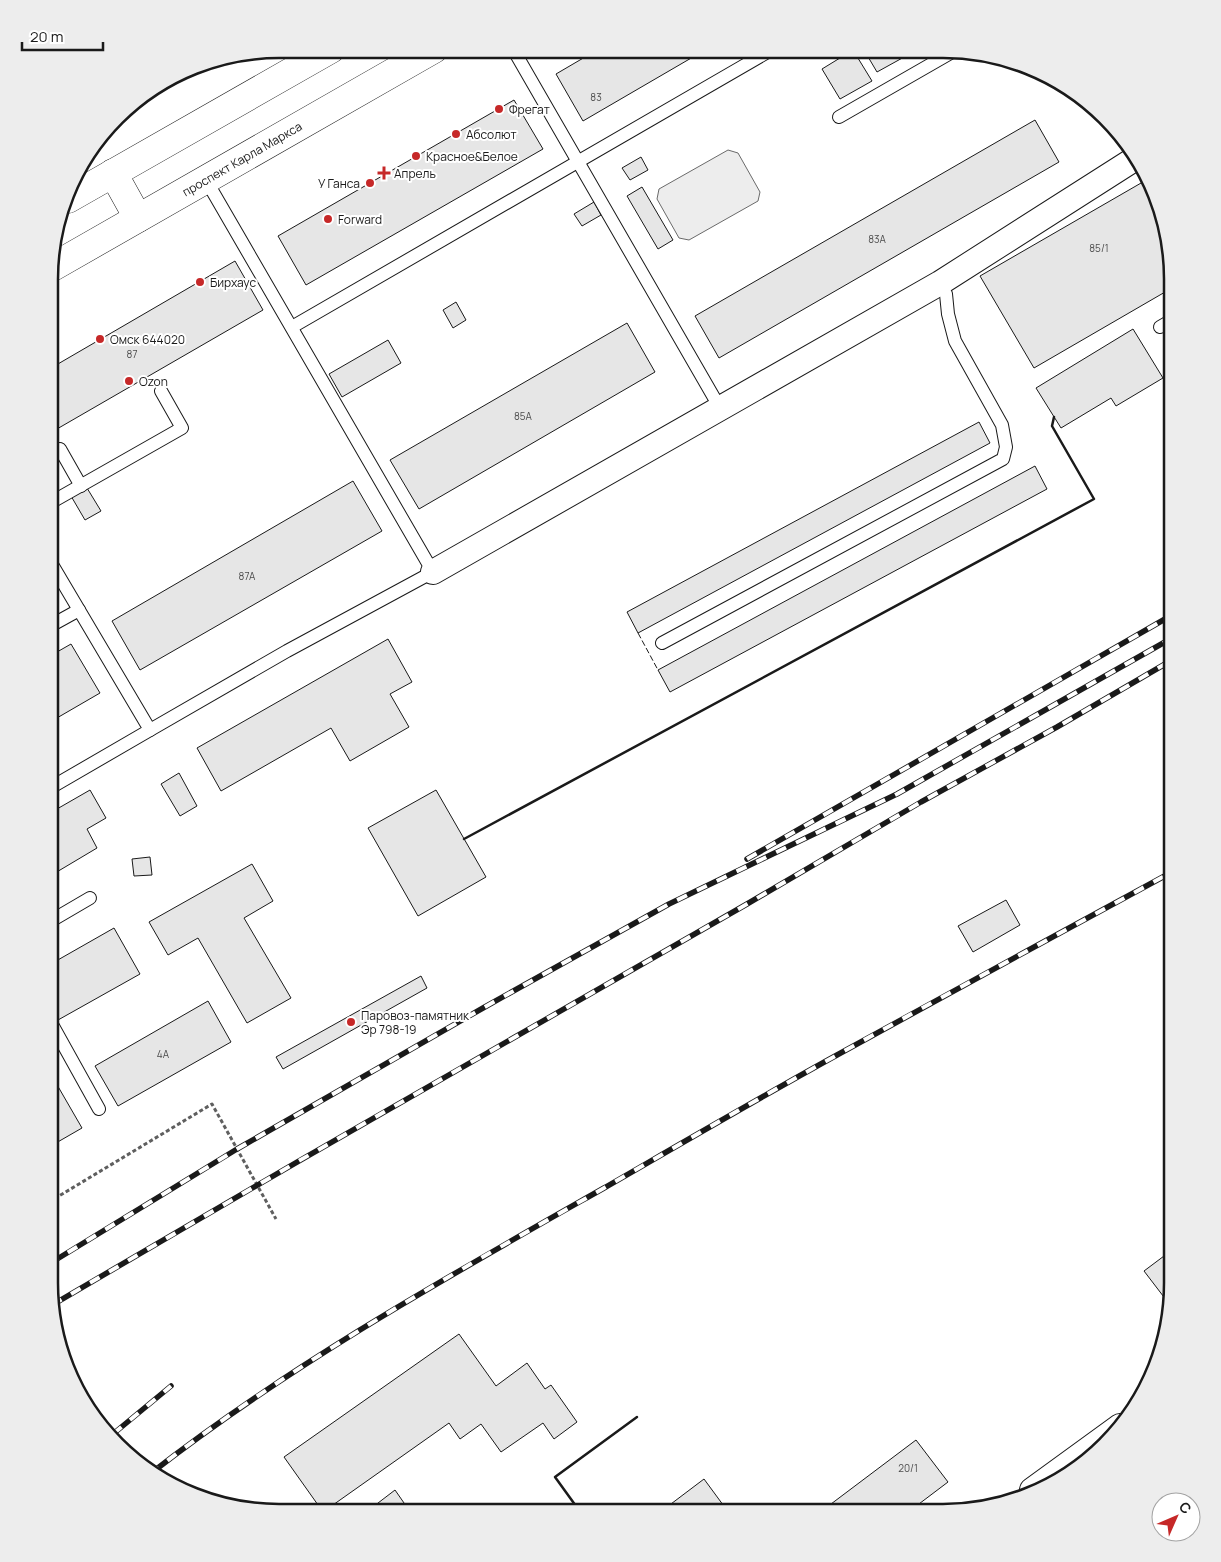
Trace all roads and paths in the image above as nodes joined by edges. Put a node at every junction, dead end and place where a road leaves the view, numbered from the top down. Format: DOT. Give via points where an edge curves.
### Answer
graph roads {
  1 [pos="315,58"];
  2 [pos="418,58"];
  3 [pos="518,58"];
  4 [pos="757,58"];
  5 [pos="942,58"];
  6 [pos="840,117"];
  7 [pos="578,162"];
  8 [pos="1130,162"];
  9 [pos="113,173"];
  10 [pos="206,180"];
  11 [pos="73,196"];
  12 [pos="138,218"];
  13 [pos="58,264"];
  14 [pos="940,283"];
  15 [pos="1164,325"];
  16 [pos="292,327"];
  17 [pos="1160,327"];
  18 [pos="161,391"];
  19 [pos="720,408"];
  20 [pos="60,449"];
  21 [pos="81,486"];
  22 [pos="58,499"];
  23 [pos="433,572"];
  24 [pos="58,576"];
  25 [pos="79,610"];
  26 [pos="58,622"];
  27 [pos="662,643"];
  28 [pos="150,730"];
  29 [pos="58,783"];
  30 [pos="90,898"];
  31 [pos="58,917"];
  32 [pos="58,1035"];
  33 [pos="99,1110"];
  34 [pos="58,1197"];
  35 [pos="276,1219"];
  36 [pos="1092,1446"];
  37 [pos="1052,1476"];
  1 -- 9 [label="main road"];
  2 -- 10 [label="main road, проспект Карла Маркса"];
  3 -- 7 [label="lane"];
  4 -- 7 [label="lane"];
  5 -- 6 [label="lane"];
  7 -- 16 [label="lane"];
  7 -- 19 [label="lane"];
  8 -- 14 [label="street"];
  9 -- 11 [label="main road"];
  9 -- 12 [label="main road"];
  10 -- 12 [label="main road, проспект Карла Маркса"];
  10 -- 16 [label="lane"];
  12 -- 13 [label="main road, проспект Карла Маркса"];
  14 -- 19 [label="street"];
  14 -- 27 [label="lane" via="946,294 955,341 1002,425 1006,447 1003,458"];
  15 -- 17 [label="lane"];
  16 -- 23 [label="lane"];
  18 -- 21 [label="lane" via="182,428"];
  19 -- 23 [label="street"];
  20 -- 21 [label="lane"];
  21 -- 22 [label="lane"];
  23 -- 28 [label="lane"];
  24 -- 25 [label="lane"];
  25 -- 26 [label="lane"];
  25 -- 28 [label="lane"];
  28 -- 29 [label="lane"];
  30 -- 31 [label="lane"];
  32 -- 33 [label="lane"];
  34 -- 35 [label="path" via="212,1104"];
  36 -- 37 [label="street"];
}
